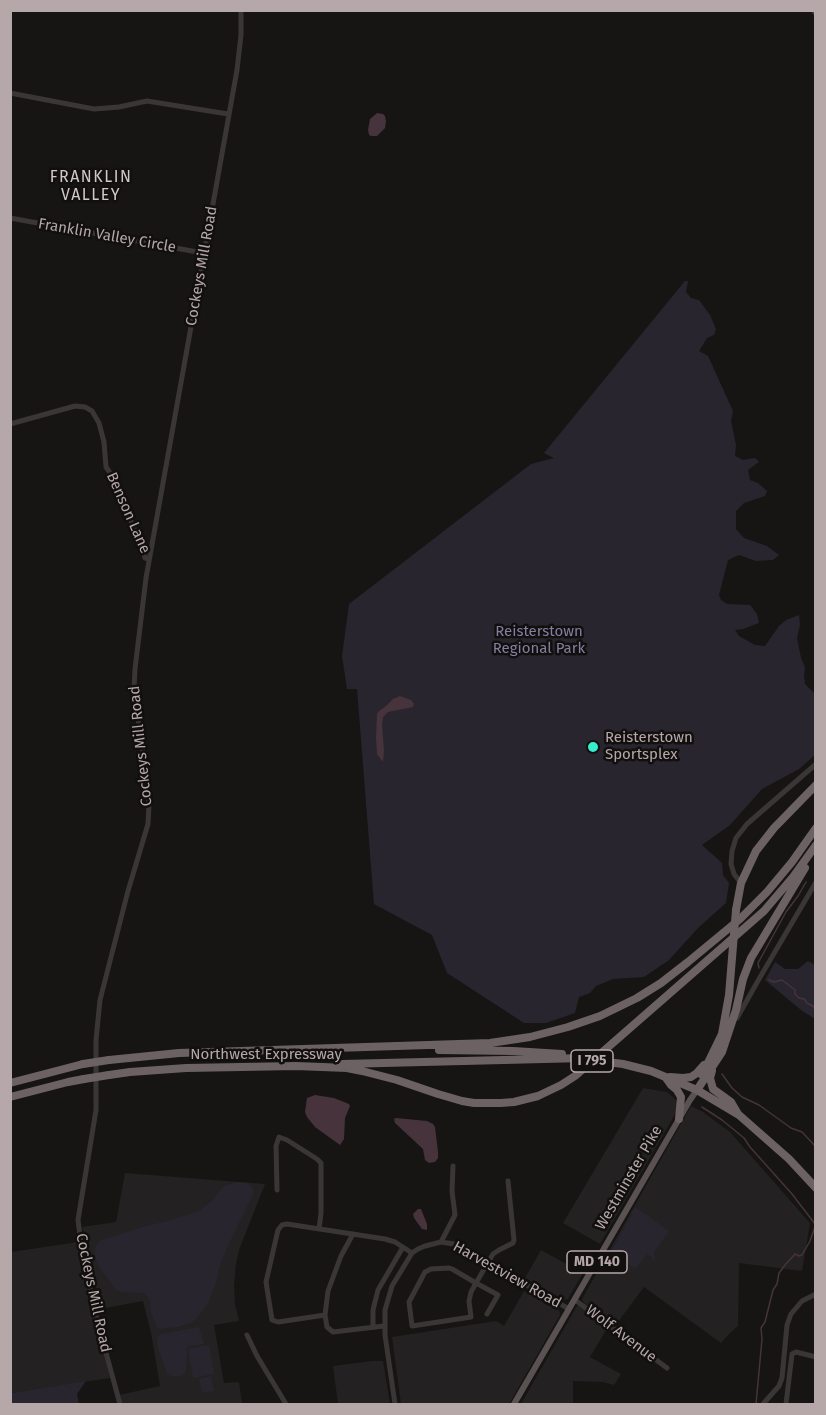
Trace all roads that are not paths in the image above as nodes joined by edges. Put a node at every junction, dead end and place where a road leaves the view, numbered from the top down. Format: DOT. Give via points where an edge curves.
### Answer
graph roads {
  1 [pos="242,10"];
  2 [pos="10,93"];
  3 [pos="228,114"];
  4 [pos="10,218"];
  5 [pos="203,253"];
  6 [pos="10,424"];
  7 [pos="149,559"];
  8 [pos="816,764"];
  9 [pos="816,785"];
  10 [pos="816,828"];
  11 [pos="816,844"];
  12 [pos="816,852"];
  13 [pos="816,882"];
  14 [pos="741,884"];
  15 [pos="734,956"];
  16 [pos="743,978"];
  17 [pos="756,984"];
  18 [pos="730,986"];
  19 [pos="729,995"];
  20 [pos="735,1018"];
  21 [pos="335,1048"];
  22 [pos="718,1051"];
  23 [pos="584,1058"];
  24 [pos="296,1066"];
  25 [pos="665,1077"];
  26 [pos="10,1083"];
  27 [pos="697,1090"];
  28 [pos="10,1097"];
  29 [pos="738,1115"];
  30 [pos="679,1119"];
  31 [pos="453,1166"];
  32 [pos="508,1181"];
  33 [pos="816,1188"];
  34 [pos="277,1190"];
  35 [pos="319,1229"];
  36 [pos="353,1234"];
  37 [pos="441,1242"];
  38 [pos="403,1246"];
  39 [pos="412,1253"];
  40 [pos="488,1263"];
  41 [pos="476,1282"];
  42 [pos="815,1296"];
  43 [pos="575,1300"];
  44 [pos="569,1309"];
  45 [pos="487,1314"];
  46 [pos="325,1315"];
  47 [pos="374,1326"];
  48 [pos="384,1326"];
  49 [pos="247,1335"];
  50 [pos="816,1357"];
  51 [pos="667,1368"];
  52 [pos="120,1404"];
  53 [pos="286,1404"];
  54 [pos="395,1404"];
  55 [pos="514,1404"];
  56 [pos="763,1404"];
  57 [pos="786,1404"];
  1 -- 3 [label="street, Cockeys Mill Road" via="239,56"];
  2 -- 3 [label="street" via="94,109 147,101"];
  3 -- 5 [label="street, Cockeys Mill Road"];
  4 -- 5 [label="street, Franklin Valley Circle"];
  5 -- 7 [label="street, Cockeys Mill Road"];
  6 -- 7 [label="street, Benson Lane" via="75,406 92,411 104,442 106,467 115,480 145,558"];
  7 -- 52 [label="street, Cockeys Mill Road" via="134,688 146,772 148,824 100,1000 96,1111 78,1220 98,1324"];
  8 -- 14 [label="street" via="736,838 731,864"];
  9 -- 14 [label="highway, Westminster Pike / MD 140" via="763,841"];
  10 -- 21 [label="highway, Northwest Expressway / I 795" via="772,886 740,919 661,983 618,1008 568,1028 510,1041"];
  11 -- 24 [label="highway, Northwest Expressway / I 795" via="764,911 580,1071 549,1091 514,1102 474,1103 362,1071"];
  12 -- 16 [label="highway, Westminster Pike / MD 140" via="757,946"];
  13 -- 17 [label="street"];
  14 -- 15 [label="highway, Westminster Pike / MD 140, bridge"];
  15 -- 16 [label="highway" via="736,972"];
  15 -- 18 [label="highway, Westminster Pike / MD 140"];
  16 -- 17 [label="street"];
  16 -- 18 [label="highway"];
  16 -- 20 [label="highway, Westminster Pike / MD 140"];
  17 -- 20 [label="street"];
  18 -- 19 [label="highway, Westminster Pike / MD 140"];
  19 -- 20 [label="highway" via="730,1013"];
  19 -- 22 [label="highway, Westminster Pike / MD 140"];
  20 -- 22 [label="highway, Westminster Pike / MD 140"];
  21 -- 23 [label="highway" via="491,1050"];
  21 -- 26 [label="highway, Northwest Expressway / I 795, bridge" via="179,1053 109,1060"];
  22 -- 25 [label="highway" via="694,1075"];
  22 -- 27 [label="highway, Westminster Pike / MD 140"];
  22 -- 29 [label="highway" via="711,1083 731,1102"];
  23 -- 24 [label="highway"];
  23 -- 25 [label="highway, bridge" via="637,1067"];
  24 -- 28 [label="highway, Northwest Expressway / I 795, bridge" via="130,1072"];
  25 -- 27 [label="highway"];
  25 -- 30 [label="highway" via="681,1097"];
  27 -- 29 [label="highway"];
  27 -- 30 [label="main road, Westminster Pike / MD 140"];
  29 -- 33 [label="highway"];
  30 -- 43 [label="main road, Westminster Pike / MD 140"];
  31 -- 37 [label="street" via="455,1215"];
  32 -- 40 [label="street" via="514,1240 496,1251"];
  34 -- 35 [label="street" via="279,1137 321,1163"];
  35 -- 36 [label="street"];
  35 -- 46 [label="street" via="287,1224 280,1227 266,1285 274,1322"];
  36 -- 38 [label="street"];
  36 -- 46 [label="street" via="328,1291"];
  37 -- 39 [label="street, Harvestview Road"];
  37 -- 40 [label="street, Harvestview Road" via="454,1244"];
  38 -- 39 [label="street"];
  38 -- 47 [label="street" via="378,1290"];
  39 -- 48 [label="street" via="389,1294"];
  40 -- 41 [label="street"];
  40 -- 44 [label="street, Harvestview Road"];
  41 -- 41 [label="street" via="469,1301 471,1317 412,1326 409,1302 425,1272 449,1268"];
  41 -- 45 [label="street" via="498,1295"];
  42 -- 56 [label="street" via="802,1301 791,1314 782,1378"];
  43 -- 44 [label="main road, Westminster Pike / MD 140"];
  43 -- 51 [label="street, Wolf Avenue"];
  44 -- 55 [label="main road, Westminster Pike / MD 140"];
  46 -- 47 [label="street" via="327,1327 333,1332"];
  47 -- 48 [label="street"];
  48 -- 54 [label="street"];
  49 -- 53 [label="street"];
  50 -- 57 [label="street" via="792,1354"];
}
